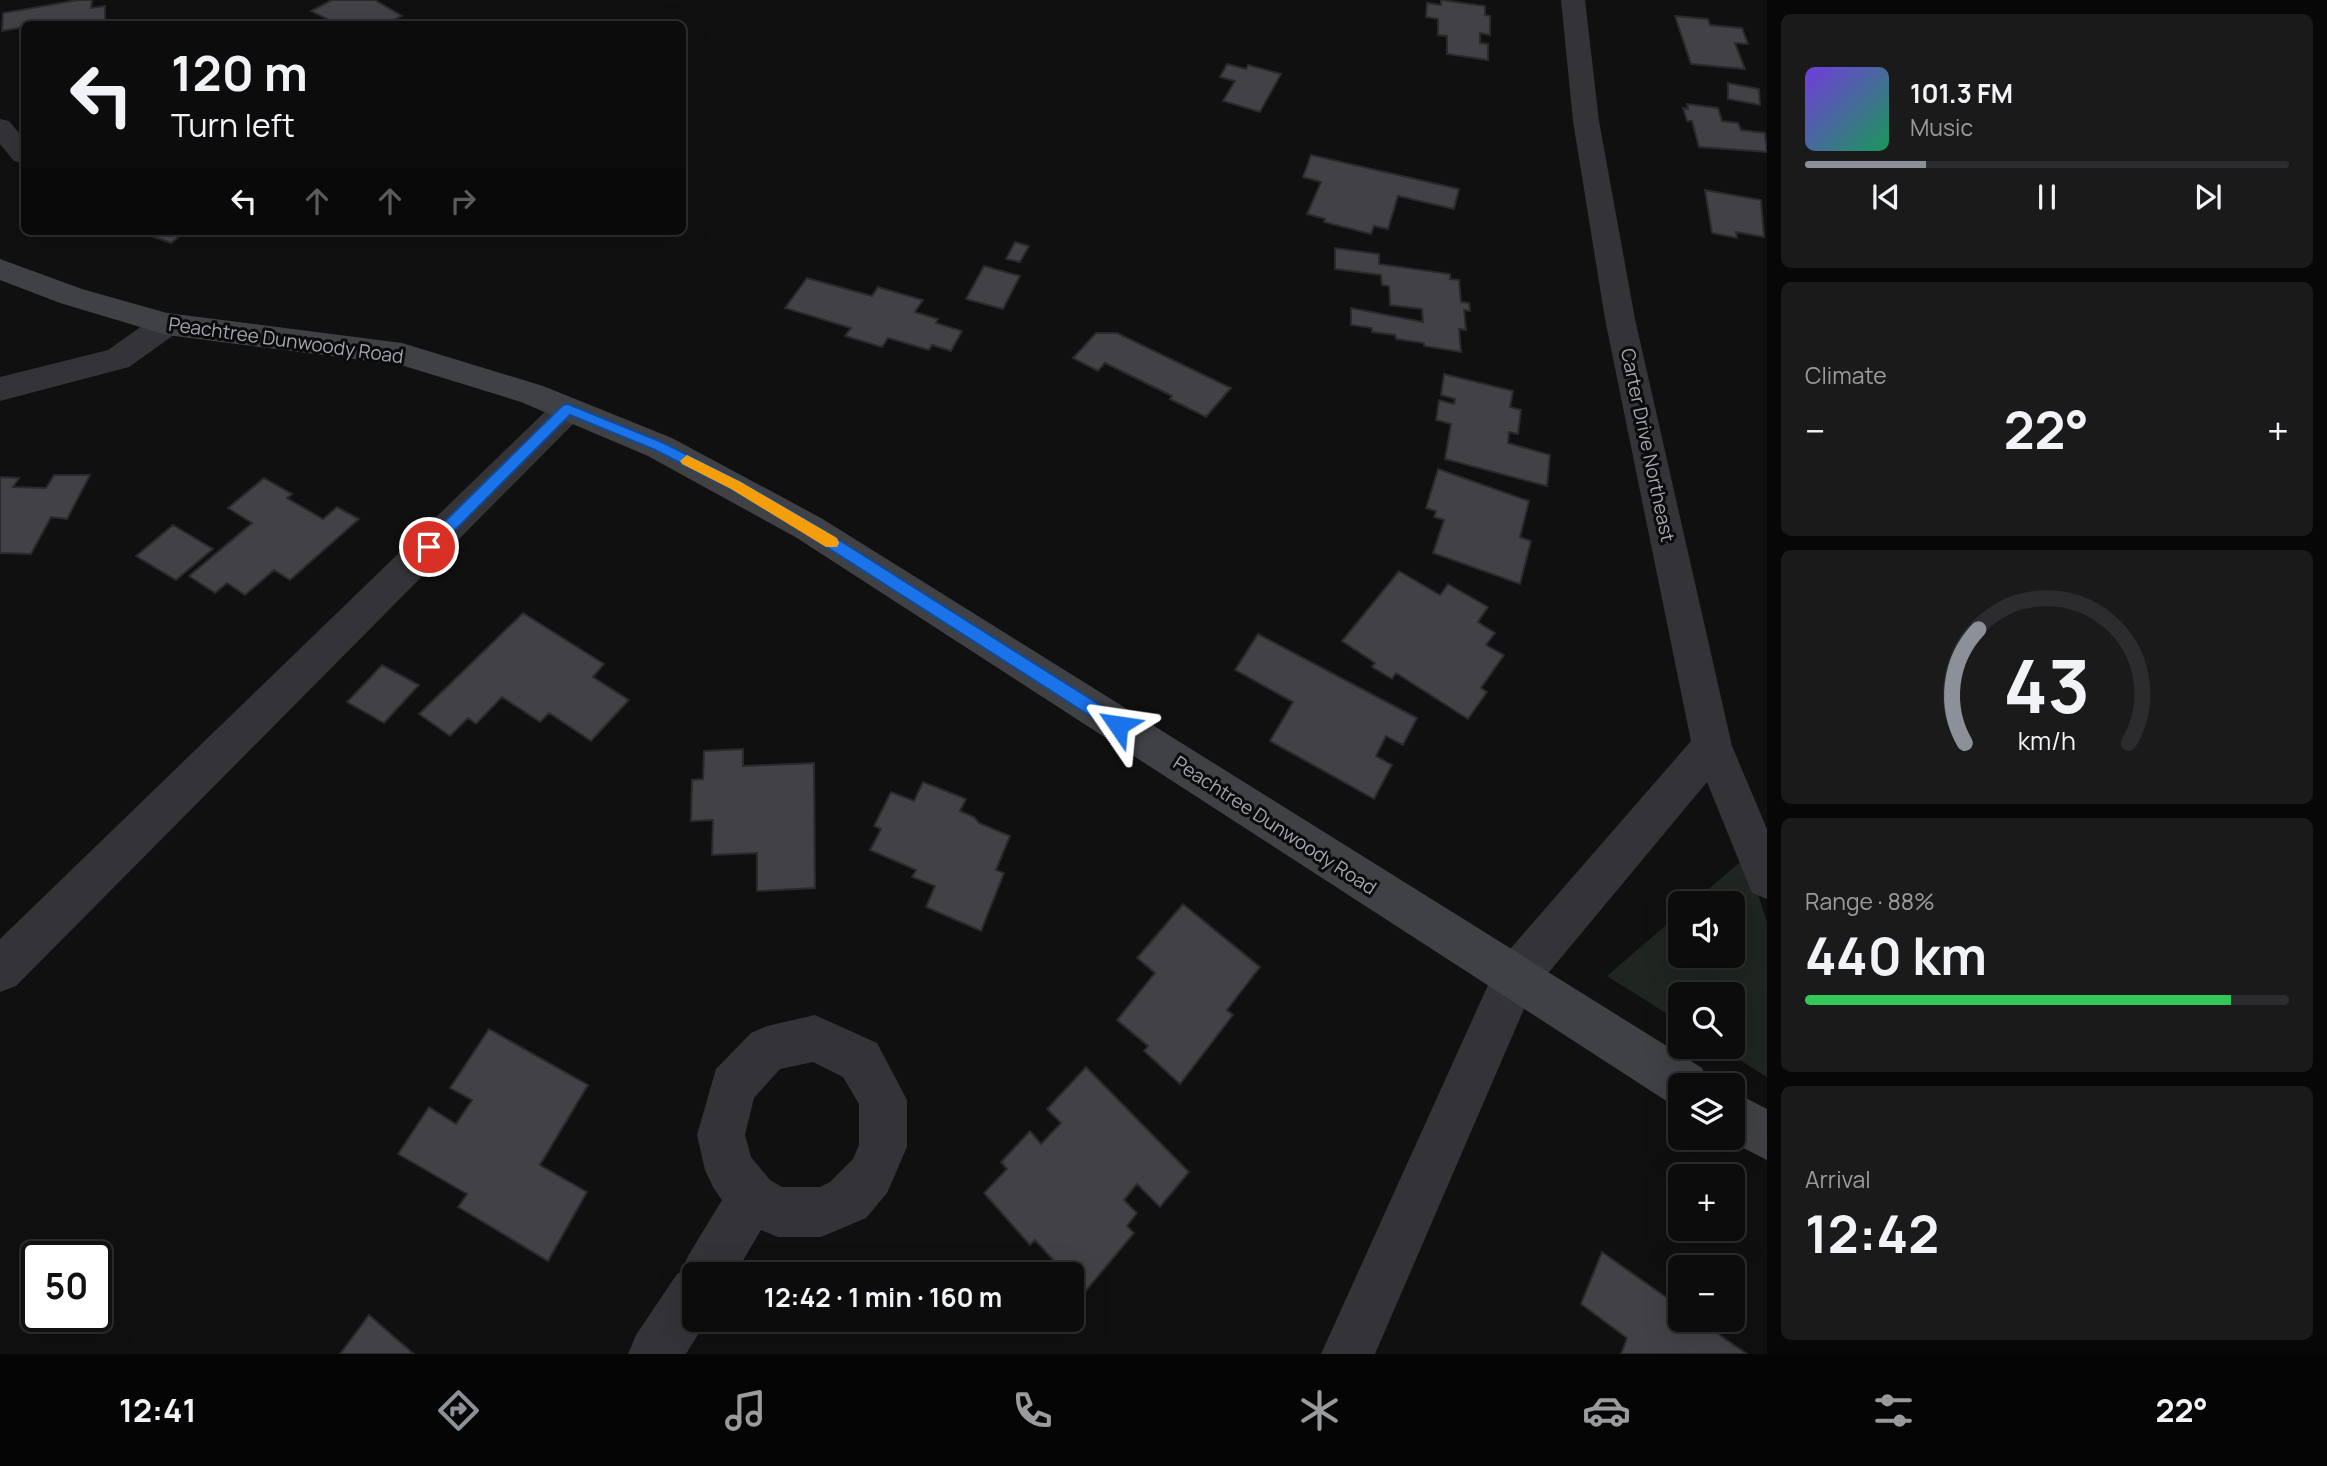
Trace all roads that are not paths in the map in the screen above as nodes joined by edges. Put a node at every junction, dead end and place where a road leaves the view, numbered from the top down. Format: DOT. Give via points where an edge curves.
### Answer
graph roads {
  1 [pos="1573,0"];
  2 [pos="0,127"];
  3 [pos="21,152"];
  4 [pos="0,269"];
  5 [pos="167,324"];
  6 [pos="0,389"];
  7 [pos="568,409"];
  8 [pos="1712,746"];
  9 [pos="1767,879"];
  10 [pos="0,970"];
  11 [pos="1514,979"];
  12 [pos="1668,1074"];
  13 [pos="1745,1123"];
  14 [pos="1767,1136"];
  15 [pos="752,1198"];
  16 [pos="713,1262"];
  17 [pos="682,1312"];
  18 [pos="655,1354"];
  19 [pos="1348,1354"];
  1 -- 8 [label="street, Carter Drive Northeast" via="1586,121 1620,319"];
  2 -- 3 [label="street"];
  4 -- 5 [label="main road, Peachtree Dunwoody Road"];
  5 -- 6 [label="street" via="118,359"];
  5 -- 7 [label="main road, Peachtree Dunwoody Road" via="402,354"];
  7 -- 10 [label="street"];
  7 -- 11 [label="main road, Peachtree Dunwoody Road" via="660,447 808,528"];
  8 -- 9 [label="street, Carter Drive Northeast"];
  8 -- 11 [label="street"];
  11 -- 12 [label="main road, Peachtree Dunwoody Road"];
  11 -- 19 [label="street"];
  13 -- 14 [label="main road"];
  15 -- 16 [label="street"];
  17 -- 18 [label="street"];
}
